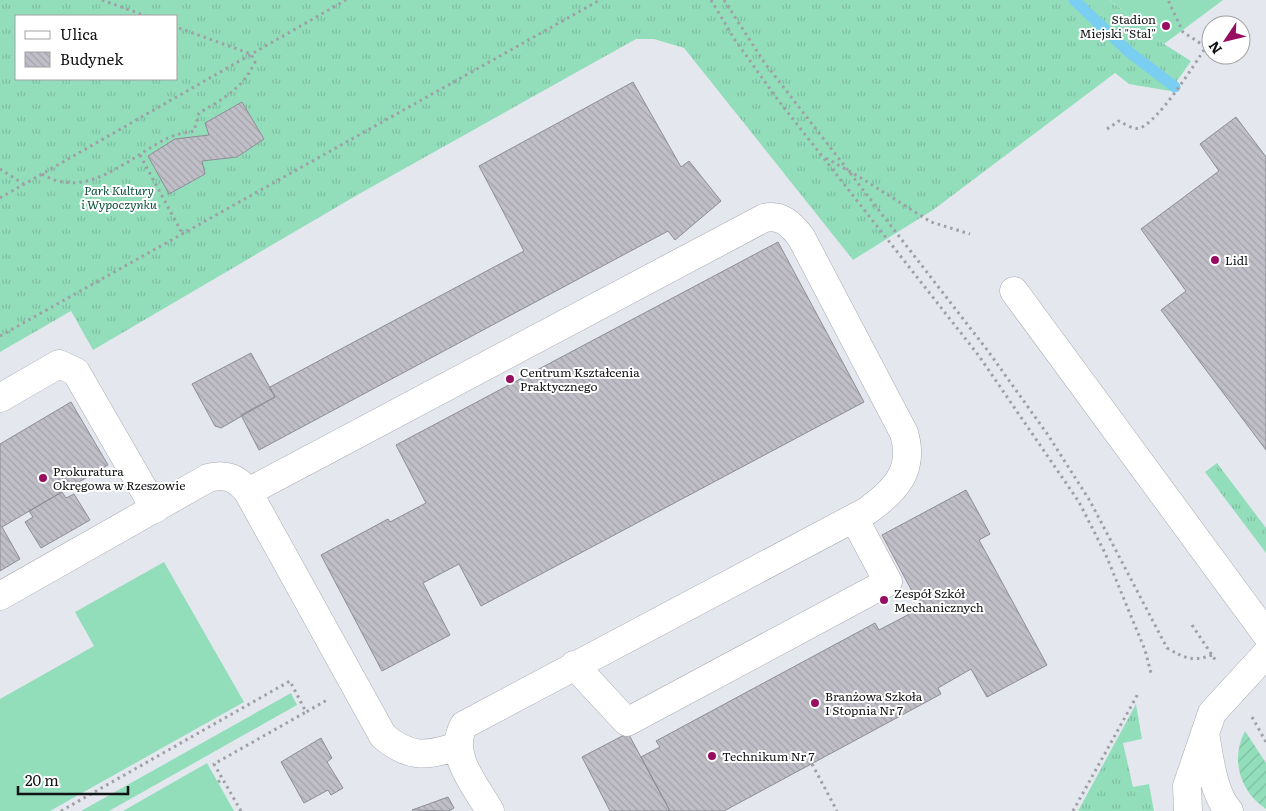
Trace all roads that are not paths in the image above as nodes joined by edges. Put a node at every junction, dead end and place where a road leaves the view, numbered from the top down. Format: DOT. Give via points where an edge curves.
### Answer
graph roads {
  1 [pos="1014,291"];
  2 [pos="0,398"];
  3 [pos="248,492"];
  4 [pos="155,508"];
  5 [pos="854,518"];
  6 [pos="0,596"];
  7 [pos="1266,634"];
  8 [pos="1266,654"];
  9 [pos="574,665"];
  10 [pos="1204,731"];
  11 [pos="458,746"];
  12 [pos="490,811"];
  13 [pos="1188,811"];
  14 [pos="1228,811"];
  1 -- 7 [label="lane"];
  2 -- 4 [label="lane" via="59,364 76,372"];
  3 -- 4 [label="lane" via="232,478 219,475"];
  3 -- 5 [label="lane" via="770,216 787,222 801,237 886,394 908,447 906,463 896,486 881,501"];
  3 -- 11 [label="lane" via="383,736 400,749 421,755"];
  4 -- 6 [label="lane"];
  5 -- 9 [label="lane"];
  5 -- 9 [label="lane" via="888,582 627,722"];
  8 -- 10 [label="lane" via="1212,714"];
  9 -- 11 [label="lane" via="474,718 458,735"];
  10 -- 13 [label="lane" via="1187,786"];
  10 -- 14 [label="lane" via="1213,777"];
  11 -- 12 [label="lane" via="461,759"];
}
